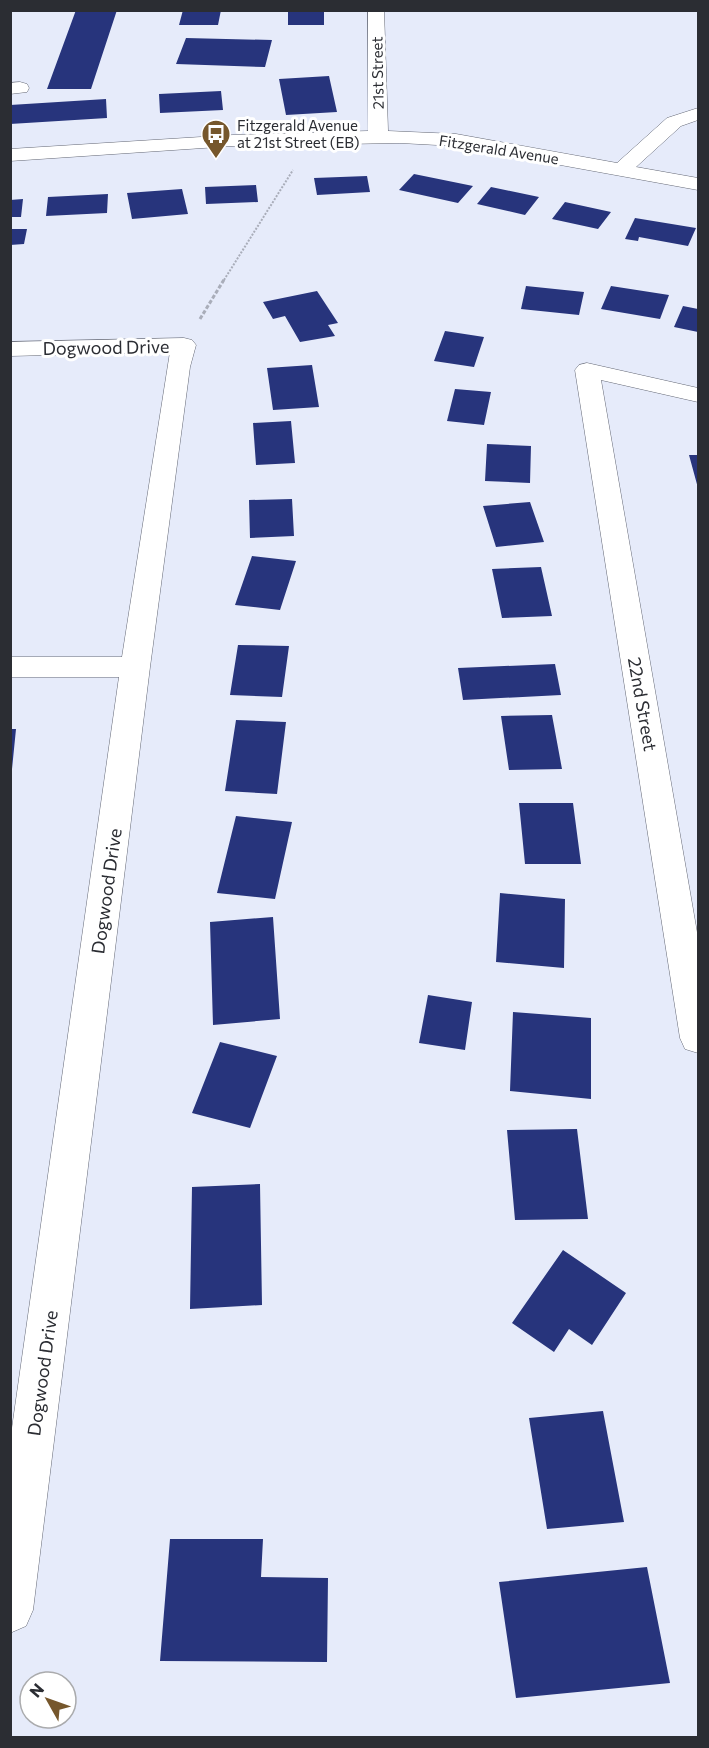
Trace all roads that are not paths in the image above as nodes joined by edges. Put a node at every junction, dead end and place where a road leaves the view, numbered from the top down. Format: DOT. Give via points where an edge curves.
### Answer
graph roads {
  1 [pos="376,10"];
  2 [pos="699,114"];
  3 [pos="378,136"];
  4 [pos="10,155"];
  5 [pos="621,170"];
  6 [pos="699,184"];
  7 [pos="10,349"];
  8 [pos="699,395"];
  9 [pos="10,667"];
  10 [pos="135,667"];
  11 [pos="699,1038"];
  12 [pos="10,1610"];
  1 -- 3 [label="street, 21st Street"];
  2 -- 5 [label="street" via="674,122"];
  3 -- 4 [label="street, Fitzgerald Avenue" via="314,136"];
  3 -- 5 [label="street, Fitzgerald Avenue" via="456,140"];
  5 -- 6 [label="street, Fitzgerald Avenue"];
  7 -- 10 [label="street, Dogwood Drive" via="184,345"];
  8 -- 11 [label="street, 22nd Street" via="586,370"];
  9 -- 10 [label="street"];
  10 -- 12 [label="street, Dogwood Drive"];
}
